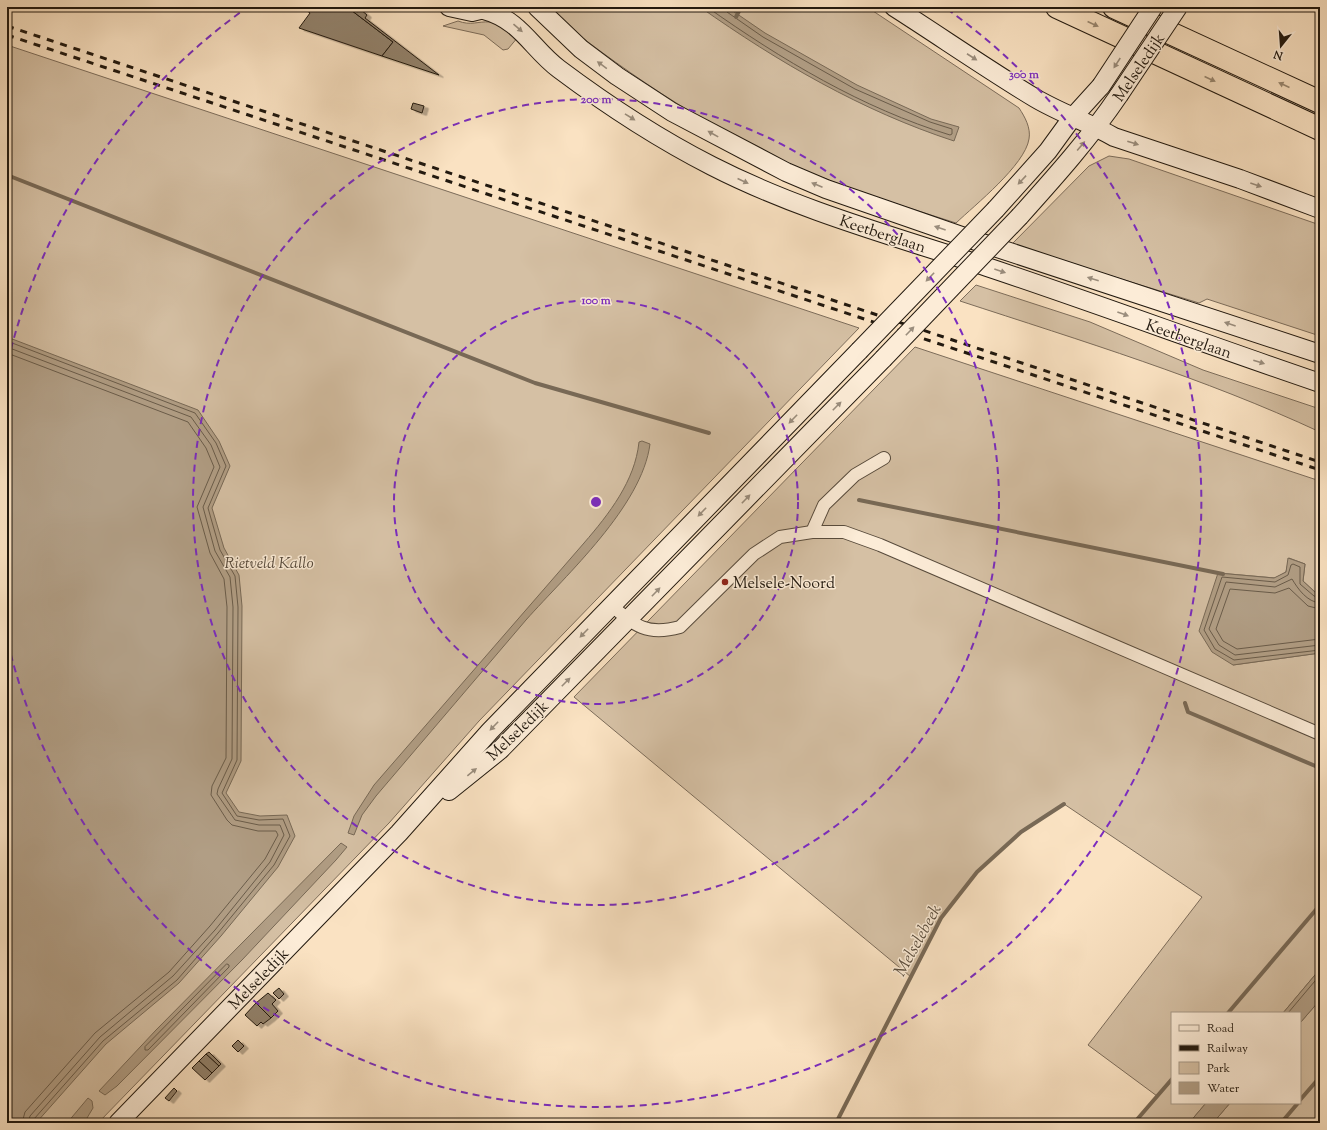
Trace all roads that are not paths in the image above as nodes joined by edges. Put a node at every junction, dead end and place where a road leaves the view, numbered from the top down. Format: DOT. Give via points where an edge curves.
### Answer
graph roads {
  1 [pos="449,7"];
  2 [pos="537,7"];
  3 [pos="894,7"];
  4 [pos="1057,7"];
  5 [pos="1114,7"];
  6 [pos="1153,7"];
  7 [pos="1178,7"];
  8 [pos="488,9"];
  9 [pos="1101,86"];
  10 [pos="1036,99"];
  11 [pos="1320,102"];
  12 [pos="1072,118"];
  13 [pos="1098,127"];
  14 [pos="1320,129"];
  15 [pos="1059,136"];
  16 [pos="1320,208"];
  17 [pos="1320,354"];
  18 [pos="1320,382"];
  19 [pos="884,458"];
  20 [pos="812,532"];
  21 [pos="611,605"];
  22 [pos="628,620"];
  23 [pos="1320,734"];
  24 [pos="399,832"];
  25 [pos="118,1123"];
  1 -- 8 [label="main road, Keetberglaan" via="472,12"];
  17 -- 2 [label="main road, Keetberglaan, one-way" via="976,241 826,189 786,172 672,112 617,76 581,49"];
  3 -- 10 [label="main road, one-way"];
  4 -- 14 [label="highway, one-way"];
  11 -- 5 [label="highway, one-way"];
  6 -- 9 [label="main road, Melseledijk, one-way, bridge"];
  7 -- 13 [label="main road, Melseledijk, bridge"];
  8 -- 18 [label="main road, Keetberglaan, one-way" via="513,23 556,67 595,95 669,142 751,184 842,221 1065,293 1182,336"];
  9 -- 12 [label="main road, Melseledijk"];
  9 -- 13 [label="main road" via="1093,113"];
  10 -- 12 [label="main road"];
  10 -- 15 [label="main road" via="1054,124"];
  12 -- 13 [label="main road"];
  12 -- 15 [label="main road, Melseledijk"];
  13 -- 16 [label="main road, one-way" via="1114,137"];
  22 -- 13 [label="main road, Melseledijk, one-way, bridge" via="883,360 1020,216"];
  15 -- 21 [label="main road, Melseledijk, one-way, bridge" via="996,209"];
  19 -- 20 [label="street" via="855,475 824,505"];
  20 -- 22 [label="street" via="780,537 754,554 680,627 663,632 648,629"];
  20 -- 23 [label="street" via="844,532 880,545"];
  21 -- 22 [label="street"];
  21 -- 24 [label="main road, Melseledijk, one-way" via="490,731"];
  24 -- 22 [label="main road, Melseledijk, one-way" via="500,750"];
  24 -- 25 [label="main road, Melseledijk"];
}
